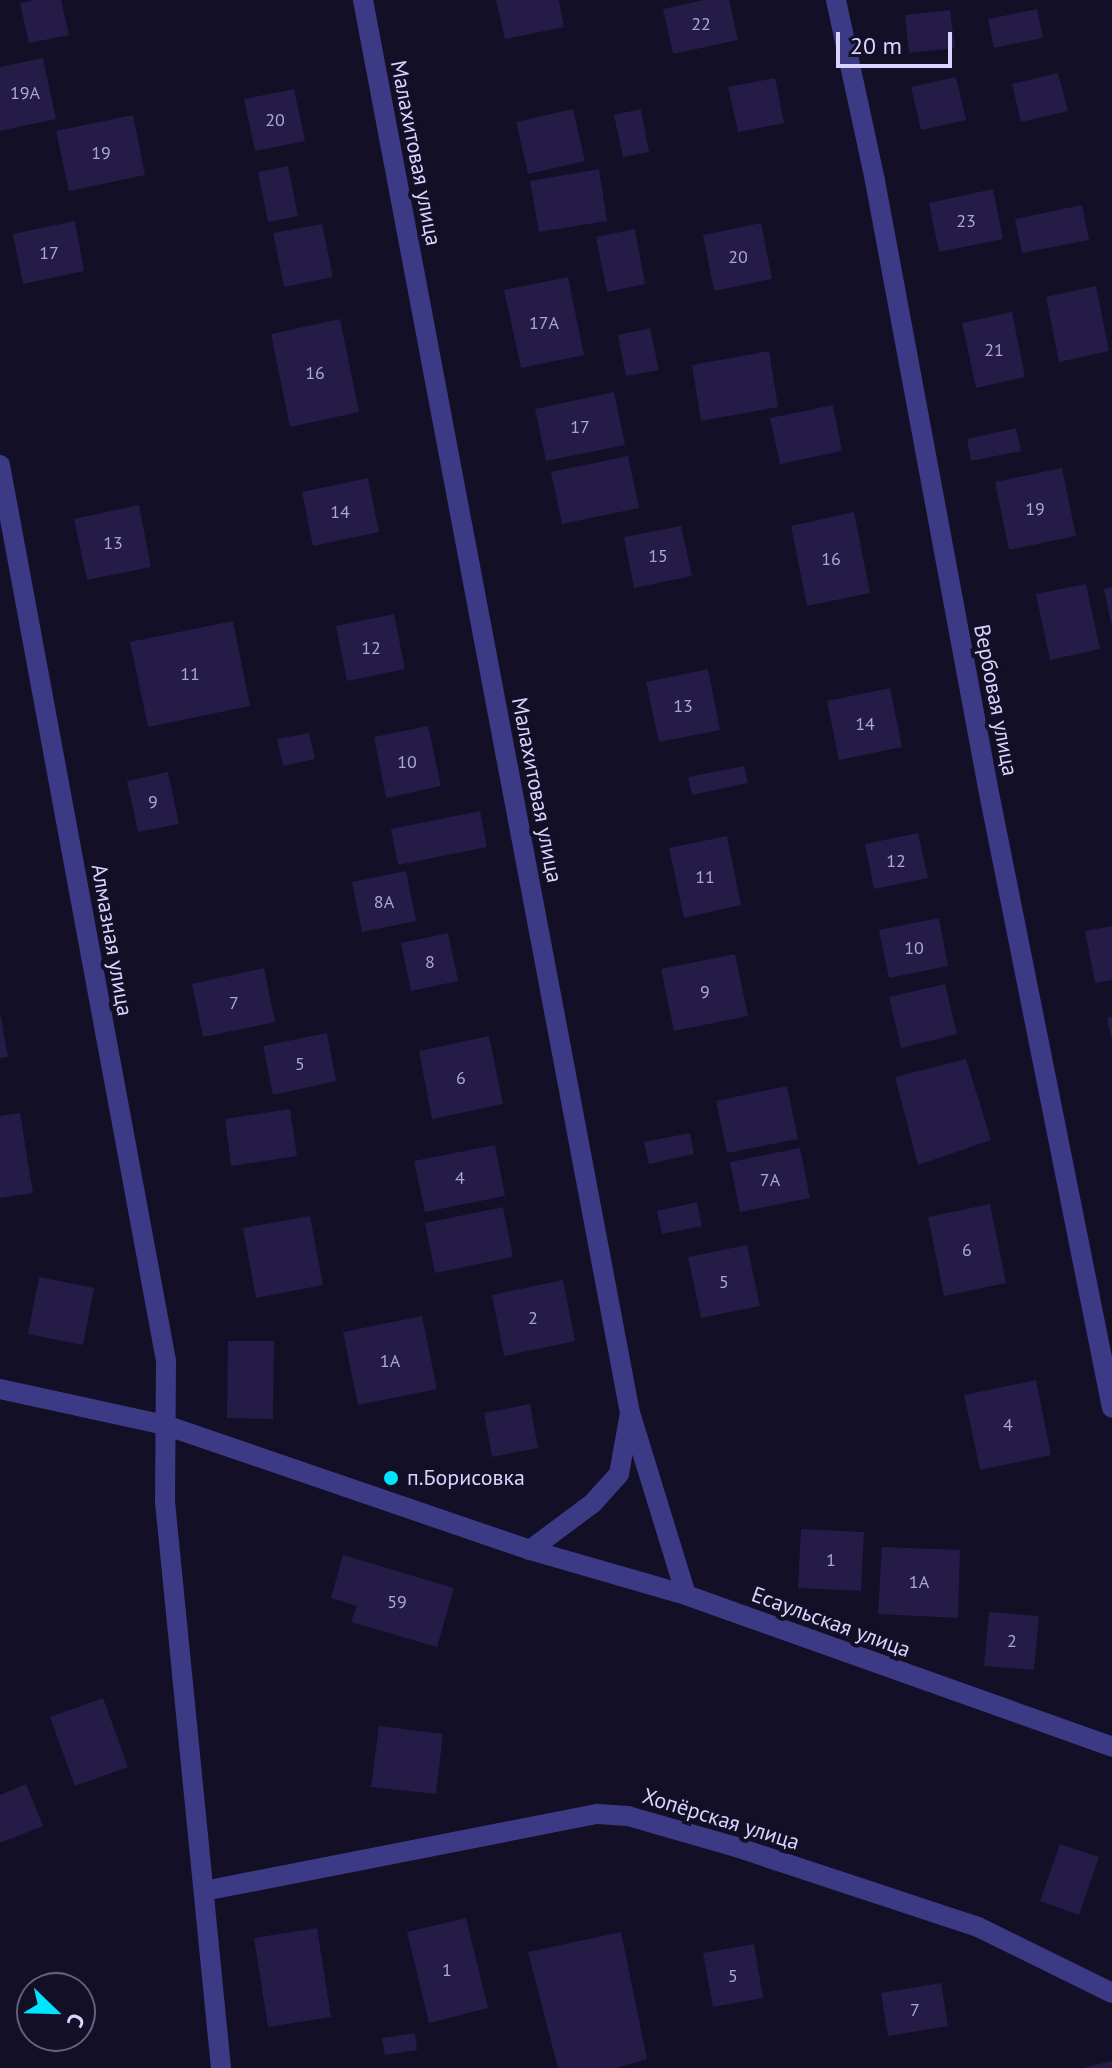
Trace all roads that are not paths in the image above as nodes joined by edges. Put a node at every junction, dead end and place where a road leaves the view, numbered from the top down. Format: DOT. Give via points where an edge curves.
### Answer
graph roads {
  1 [pos="363,0"];
  2 [pos="836,0"];
  3 [pos="0,465"];
  4 [pos="0,1389"];
  5 [pos="1112,1408"];
  6 [pos="630,1413"];
  7 [pos="165,1425"];
  8 [pos="530,1550"];
  9 [pos="686,1595"];
  10 [pos="1112,1747"];
  11 [pos="204,1891"];
  12 [pos="1112,1993"];
  13 [pos="221,2068"];
  1 -- 6 [label="street, Малахитовая улица"];
  2 -- 5 [label="street, Вербовая улица"];
  3 -- 7 [label="street, Алмазная улица" via="166,1361"];
  4 -- 7 [label="street, Есаульская улица"];
  6 -- 8 [label="street, Малахитовая улица" via="619,1474 593,1503"];
  6 -- 9 [label="street"];
  7 -- 8 [label="street, Есаульская улица"];
  7 -- 11 [label="street, Алмазная улица" via="165,1502"];
  8 -- 9 [label="street, Есаульская улица"];
  9 -- 10 [label="street, Есаульская улица"];
  11 -- 12 [label="street, Хопёрская улица" via="598,1814 628,1816 978,1927"];
  11 -- 13 [label="street, Алмазная улица"];
}
